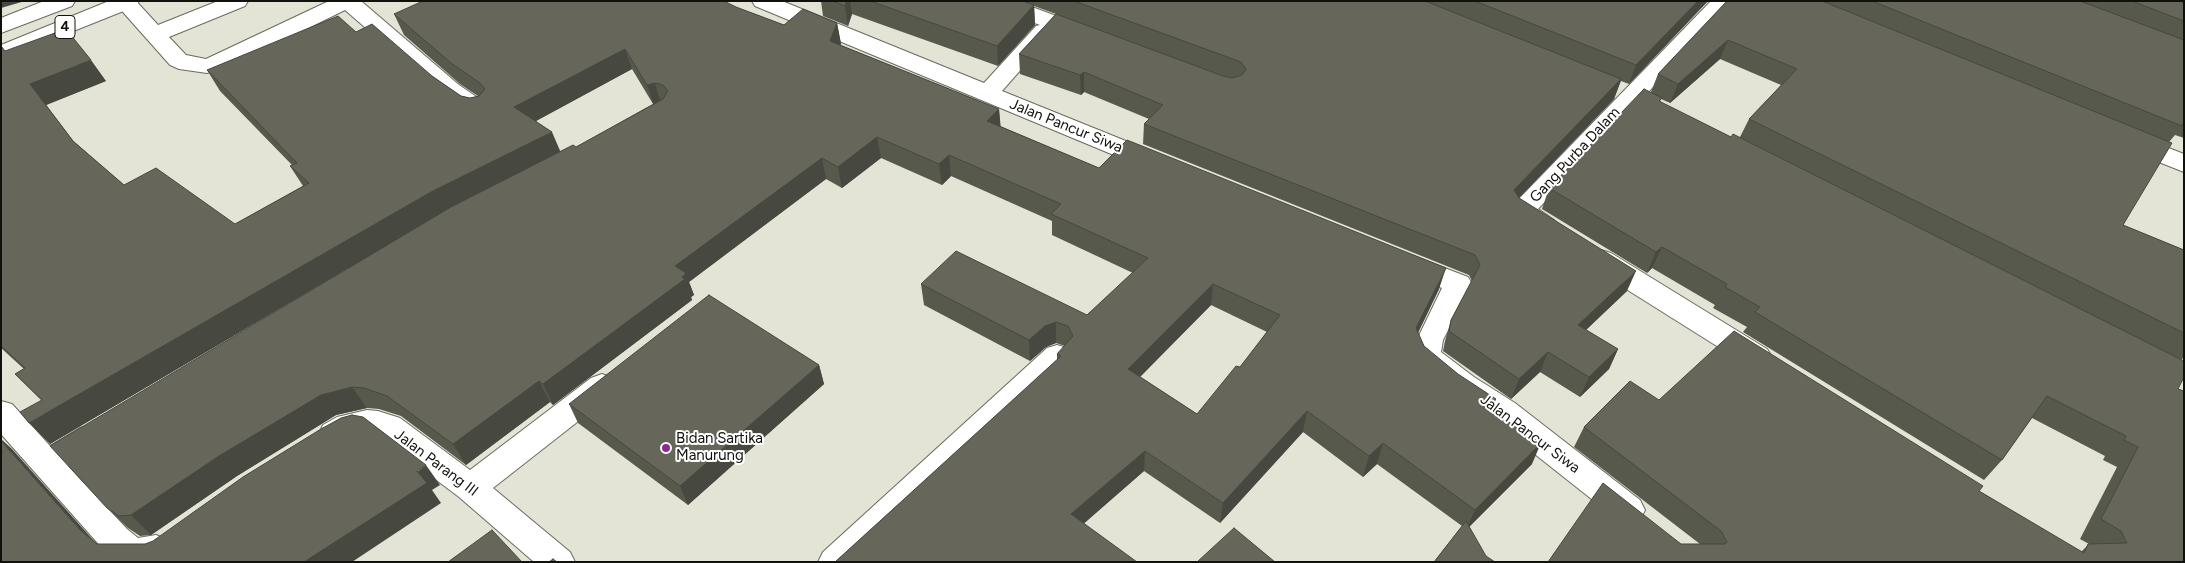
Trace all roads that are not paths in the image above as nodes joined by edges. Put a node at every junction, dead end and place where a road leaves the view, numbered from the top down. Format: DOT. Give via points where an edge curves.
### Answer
graph roads {
  1 [pos="64,1"];
  2 [pos="237,1"];
  3 [pos="347,1"];
  4 [pos="762,1"];
  5 [pos="996,1"];
  6 [pos="1723,1"];
  7 [pos="127,2"];
  8 [pos="1052,22"];
  9 [pos="1,26"];
  10 [pos="154,35"];
  11 [pos="1099,40"];
  12 [pos="1,53"];
  13 [pos="1622,92"];
  14 [pos="987,94"];
  15 [pos="1658,109"];
  16 [pos="480,110"];
  17 [pos="2110,133"];
  18 [pos="2184,164"];
  19 [pos="1181,172"];
  20 [pos="1384,254"];
  21 [pos="1057,356"];
  22 [pos="625,369"];
  23 [pos="1783,373"];
  24 [pos="1,414"];
  25 [pos="114,423"];
  26 [pos="308,450"];
  27 [pos="45,464"];
  28 [pos="470,488"];
  29 [pos="1649,526"];
  30 [pos="183,535"];
  31 [pos="558,562"];
  32 [pos="835,562"];
  1 -- 9 [label="main road, 4"];
  2 -- 10 [label="main road"];
  3 -- 10 [label="main road" via="207,66 178,60"];
  3 -- 16 [label="main road" via="451,90"];
  4 -- 14 [label="main road, Jalan Pancur Siwa"];
  5 -- 8 [label="main road"];
  6 -- 13 [label="main road"];
  7 -- 10 [label="main road"];
  7 -- 12 [label="main road, 4"];
  8 -- 11 [label="main road"];
  8 -- 14 [label="main road"];
  13 -- 15 [label="main road"];
  13 -- 23 [label="main road, Gang Purba Dalam" via="1522,211"];
  14 -- 19 [label="main road, Jalan Pancur Siwa"];
  17 -- 18 [label="main road"];
  20 -- 29 [label="main road, Jalan Pancur Siwa" via="1458,284 1429,340 1426,350 1429,358 1504,412"];
  21 -- 32 [label="main road"];
  22 -- 28 [label="main road"];
  24 -- 27 [label="main road"];
  25 -- 27 [label="main road"];
  26 -- 28 [label="main road, Jalan Parang III" via="348,426 378,423 389,427"];
  27 -- 30 [label="main road" via="115,539 133,553 161,548"];
  28 -- 31 [label="main road, Jalan Parang III"];
}
